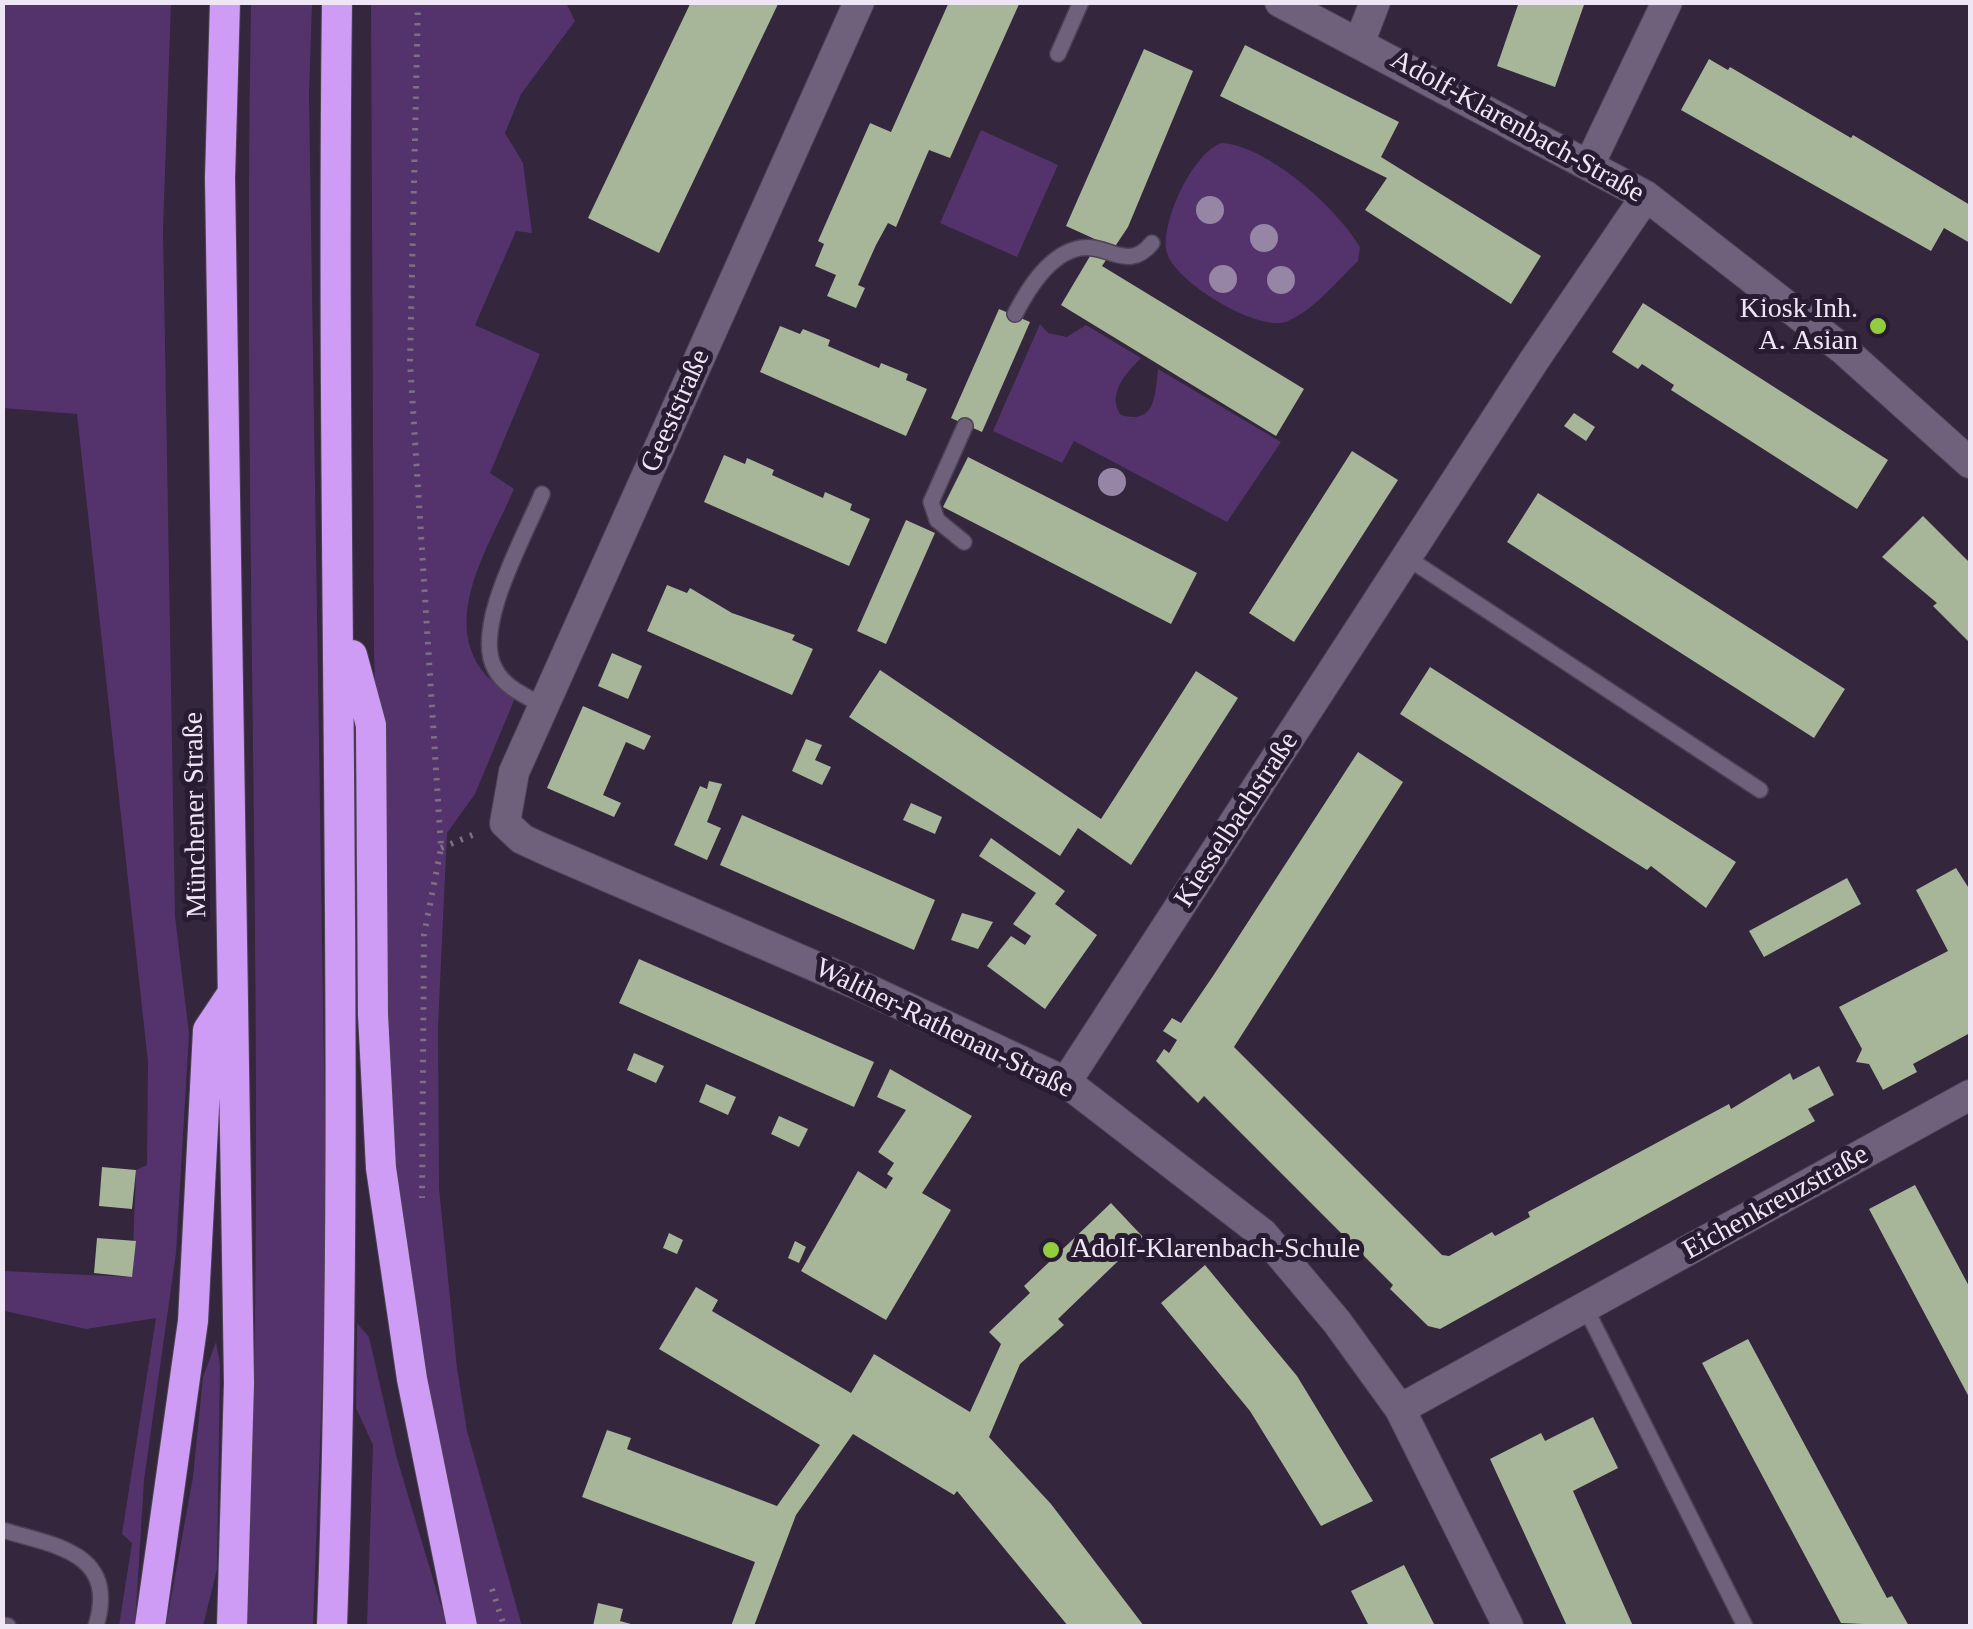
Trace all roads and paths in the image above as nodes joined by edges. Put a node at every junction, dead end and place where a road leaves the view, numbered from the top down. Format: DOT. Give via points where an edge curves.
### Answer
graph roads {
  1 [pos="226,2"];
  2 [pos="337,2"];
  3 [pos="418,2"];
  4 [pos="859,2"];
  5 [pos="1081,2"];
  6 [pos="1280,2"];
  7 [pos="1375,2"];
  8 [pos="1667,2"];
  9 [pos="1360,41"];
  10 [pos="1058,54"];
  11 [pos="1590,163"];
  12 [pos="1646,196"];
  13 [pos="1152,243"];
  14 [pos="1015,314"];
  15 [pos="965,426"];
  16 [pos="1970,463"];
  17 [pos="542,494"];
  18 [pos="964,542"];
  19 [pos="1408,559"];
  20 [pos="341,616"];
  21 [pos="544,706"];
  22 [pos="1760,790"];
  23 [pos="505,823"];
  24 [pos="232,994"];
  25 [pos="1066,1082"];
  26 [pos="1969,1099"];
  27 [pos="424,1218"];
  28 [pos="1586,1309"];
  29 [pos="1400,1409"];
  30 [pos="2,1530"];
  31 [pos="489,1576"];
  32 [pos="96,1626"];
  33 [pos="150,1626"];
  34 [pos="232,1626"];
  35 [pos="332,1626"];
  36 [pos="462,1626"];
  37 [pos="504,1626"];
  38 [pos="1508,1626"];
  39 [pos="1745,1626"];
  1 -- 24 [label="highway, Münchener Straße" via="220,218"];
  2 -- 20 [label="highway" via="334,350"];
  3 -- 27 [label="path" via="410,362 441,848 424,935"];
  4 -- 21 [label="street, Geeststraße"];
  5 -- 10 [label="lane"];
  6 -- 9 [label="street, Adolf-Klarenbach-Straße"];
  7 -- 9 [label="street"];
  8 -- 11 [label="street"];
  9 -- 11 [label="street, Adolf-Klarenbach-Straße"];
  11 -- 12 [label="street, Adolf-Klarenbach-Straße"];
  12 -- 16 [label="street, Adolf-Klarenbach-Straße" via="1845,351"];
  12 -- 19 [label="street, Kiesselbachstraße"];
  13 -- 14 [label="lane" via="1124,258 1072,250 1048,267"];
  15 -- 18 [label="lane" via="931,502 937,520"];
  17 -- 21 [label="lane" via="490,619 489,646 494,668 512,689"];
  19 -- 22 [label="lane"];
  19 -- 25 [label="street, Kiesselbachstraße"];
  20 -- 35 [label="highway" via="344,1161"];
  20 -- 36 [label="highway" via="371,724 380,1168 412,1380"];
  21 -- 23 [label="street, Geeststraße" via="514,772"];
  23 -- 25 [label="street, Walther-Rathenau-Straße" via="522,838"];
  24 -- 33 [label="highway" via="208,1030 193,1321"];
  24 -- 34 [label="highway, Münchener Straße" via="239,1400"];
  25 -- 29 [label="street, Walther-Rathenau-Straße" via="1263,1234"];
  26 -- 28 [label="street, Eichenkreuzstraße"];
  28 -- 29 [label="street, Eichenkreuzstraße"];
  28 -- 39 [label="lane"];
  29 -- 38 [label="street, Walther-Rathenau-Straße"];
  30 -- 32 [label="lane" via="66,1548 90,1564 100,1586"];
  31 -- 37 [label="path"];
}
